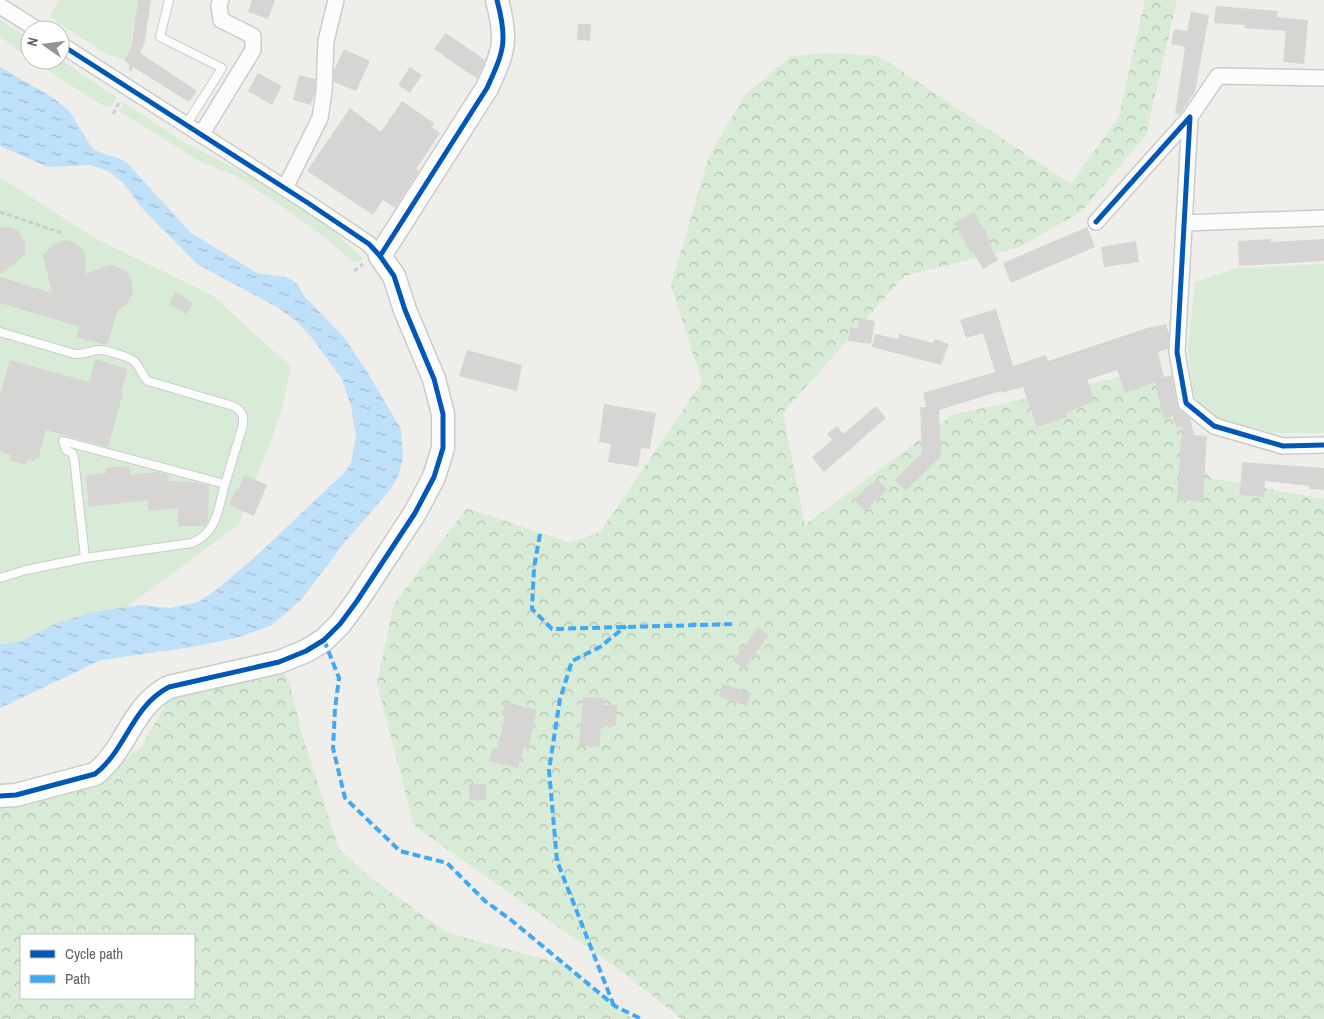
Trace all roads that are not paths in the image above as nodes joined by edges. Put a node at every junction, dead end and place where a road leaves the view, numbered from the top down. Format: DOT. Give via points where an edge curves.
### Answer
graph roads {
  1 [pos="169,0"];
  2 [pos="221,0"];
  3 [pos="336,0"];
  4 [pos="498,0"];
  5 [pos="0,6"];
  6 [pos="22,20"];
  7 [pos="70,50"];
  8 [pos="1324,78"];
  9 [pos="1190,117"];
  10 [pos="186,125"];
  11 [pos="201,135"];
  12 [pos="285,188"];
  13 [pos="1324,218"];
  14 [pos="1096,222"];
  15 [pos="1184,223"];
  16 [pos="380,256"];
  17 [pos="0,332"];
  18 [pos="1324,445"];
  19 [pos="225,484"];
  20 [pos="85,558"];
  21 [pos="0,578"];
  22 [pos="0,796"];
  1 -- 10 [label="lane" via="160,37 222,68"];
  2 -- 11 [label="street" via="221,20 253,36 253,50"];
  3 -- 12 [label="street" via="326,41 320,118"];
  4 -- 16 [label="street" via="504,38 500,60 487,88"];
  5 -- 6 [label="street"];
  7 -- 10 [label="street"];
  8 -- 9 [label="street" via="1218,76"];
  9 -- 14 [label="street"];
  9 -- 15 [label="street"];
  10 -- 11 [label="street"];
  11 -- 12 [label="street"];
  12 -- 16 [label="street" via="369,244"];
  13 -- 15 [label="street"];
  15 -- 18 [label="street" via="1177,352 1186,403 1214,426 1283,446"];
  16 -- 22 [label="street" via="394,276 434,379 443,414 443,448 434,477 415,513 357,601 324,640 306,651 279,662 186,682 157,693 144,705 114,754 95,774 16,795"];
  17 -- 19 [label="lane" via="75,354 100,350 133,360 148,380 240,410 244,416"];
  19 -- 20 [label="lane" via="214,525 202,539"];
  19 -- 20 [label="lane" via="63,441 74,458"];
  20 -- 21 [label="lane"];
}
